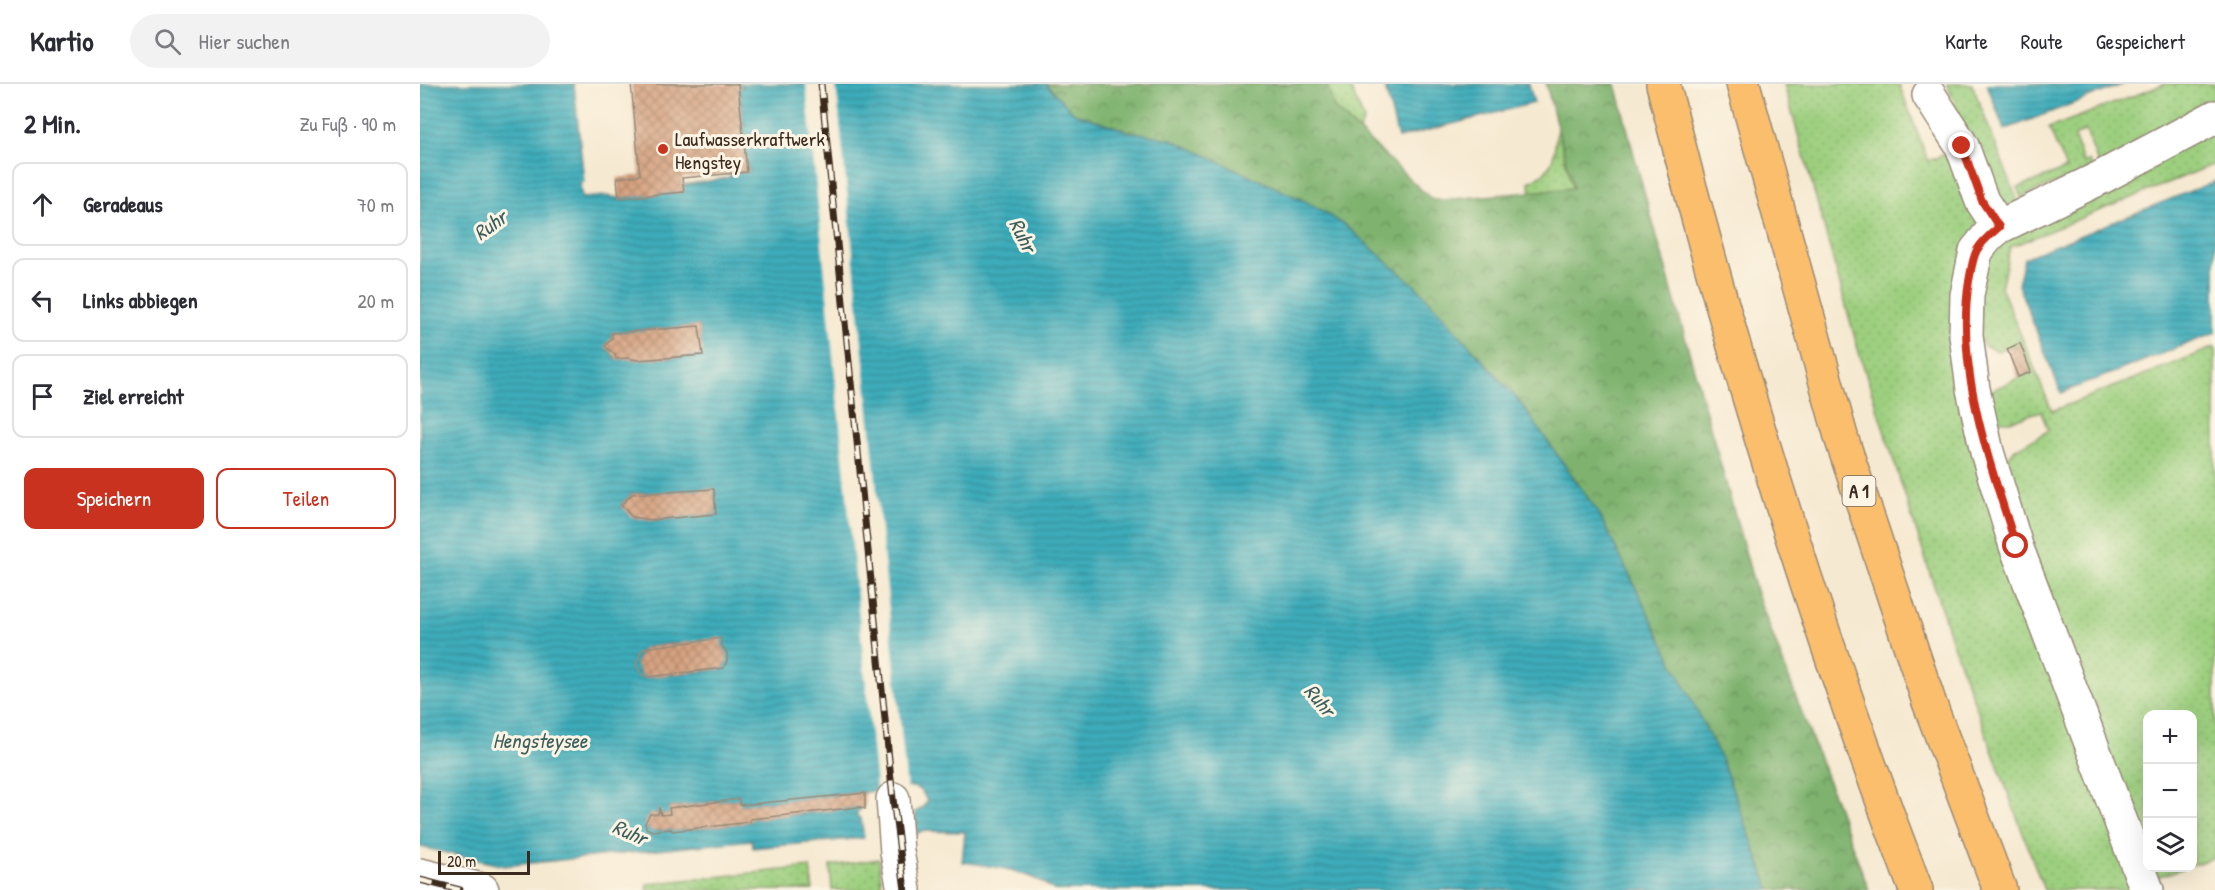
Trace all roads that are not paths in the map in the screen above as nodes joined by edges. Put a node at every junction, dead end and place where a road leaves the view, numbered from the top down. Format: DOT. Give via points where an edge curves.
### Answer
graph roads {
  1 [pos="1663,84"];
  2 [pos="1743,84"];
  3 [pos="1929,95"];
  4 [pos="2215,117"];
  5 [pos="1999,227"];
  6 [pos="893,798"];
  7 [pos="420,875"];
  8 [pos="482,890"];
  9 [pos="904,890"];
  10 [pos="1916,890"];
  11 [pos="2000,890"];
  12 [pos="2148,890"];
  1 -- 10 [label="highway" via="1771,475 1869,769"];
  2 -- 11 [label="highway, A 1" via="1842,440 1929,702"];
  3 -- 5 [label="street" via="1962,146 1982,201"];
  4 -- 5 [label="street"];
  5 -- 12 [label="street" via="1976,251 1967,295 1966,336 1987,453 2016,546"];
  6 -- 9 [label="street"];
  7 -- 8 [label="street"];
}
